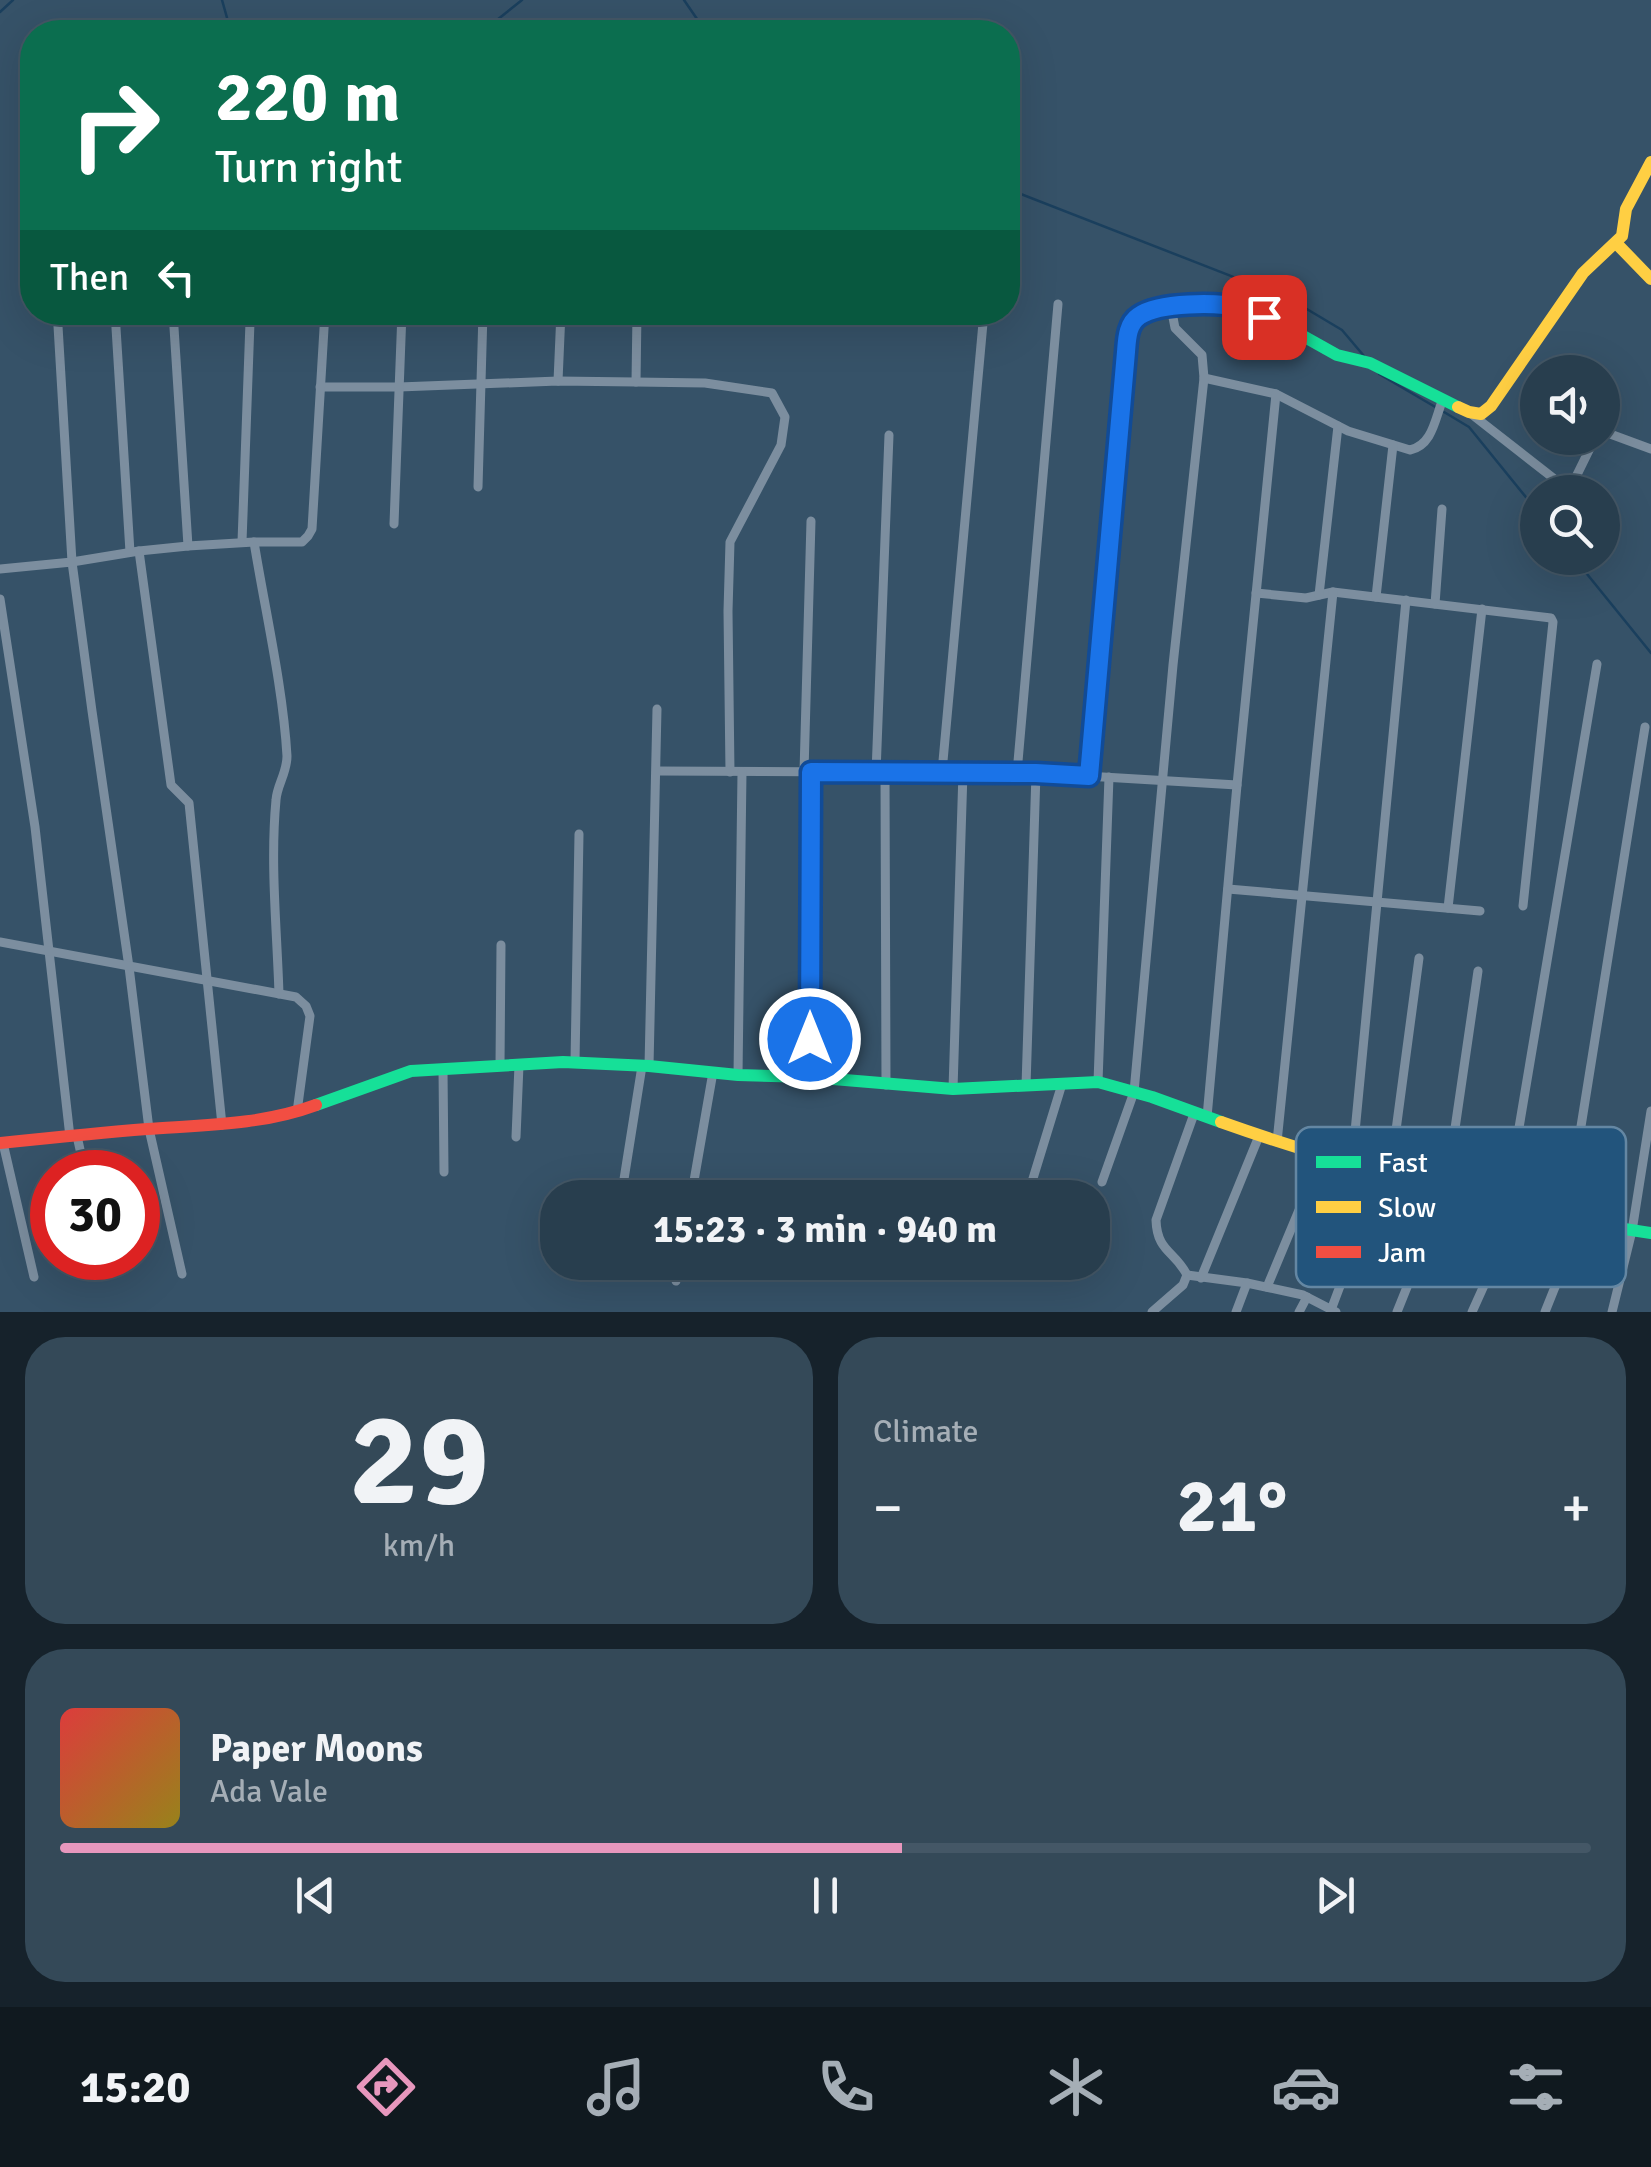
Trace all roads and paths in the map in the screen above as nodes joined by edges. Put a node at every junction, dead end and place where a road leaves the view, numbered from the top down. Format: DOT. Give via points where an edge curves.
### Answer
graph roads {
  1 [pos="1651,162"];
  2 [pos="1616,243"];
  3 [pos="1651,279"];
  4 [pos="1058,304"];
  5 [pos="1171,308"];
  6 [pos="116,325"];
  7 [pos="173,325"];
  8 [pos="250,325"];
  9 [pos="323,325"];
  10 [pos="401,325"];
  11 [pos="482,325"];
  12 [pos="560,325"];
  13 [pos="636,325"];
  14 [pos="983,325"];
  15 [pos="58,326"];
  16 [pos="1204,378"];
  17 [pos="558,381"];
  18 [pos="636,382"];
  19 [pos="480,384"];
  20 [pos="320,387"];
  21 [pos="399,387"];
  22 [pos="1276,394"];
  23 [pos="1443,399"];
  24 [pos="1470,412"];
  25 [pos="1338,426"];
  26 [pos="889,435"];
  27 [pos="1620,437"];
  28 [pos="1393,445"];
  29 [pos="1651,449"];
  30 [pos="1520,452"];
  31 [pos="1524,455"];
  32 [pos="1587,455"];
  33 [pos="478,487"];
  34 [pos="1442,509"];
  35 [pos="811,521"];
  36 [pos="394,524"];
  37 [pos="248,542"];
  38 [pos="188,546"];
  39 [pos="135,552"];
  40 [pos="72,562"];
  41 [pos="0,569"];
  42 [pos="1333,592"];
  43 [pos="1256,593"];
  44 [pos="1319,595"];
  45 [pos="1376,597"];
  46 [pos="0,599"];
  47 [pos="1406,600"];
  48 [pos="1435,604"];
  49 [pos="1482,609"];
  50 [pos="1597,664"];
  51 [pos="657,709"];
  52 [pos="1645,727"];
  53 [pos="656,771"];
  54 [pos="730,772"];
  55 [pos="742,772"];
  56 [pos="808,772"];
  57 [pos="942,772"];
  58 [pos="962,772"];
  59 [pos="881,773"];
  60 [pos="1017,773"];
  61 [pos="1036,773"];
  62 [pos="1089,776"];
  63 [pos="1109,777"];
  64 [pos="1163,780"];
  65 [pos="1237,785"];
  66 [pos="578,834"];
  67 [pos="1228,889"];
  68 [pos="1304,895"];
  69 [pos="1378,902"];
  70 [pos="1523,906"];
  71 [pos="1448,908"];
  72 [pos="1480,911"];
  73 [pos="0,942"];
  74 [pos="502,945"];
  75 [pos="48,952"];
  76 [pos="1419,958"];
  77 [pos="129,967"];
  78 [pos="1478,970"];
  79 [pos="208,982"];
  80 [pos="278,994"];
  81 [pos="575,1062"];
  82 [pos="519,1064"];
  83 [pos="500,1066"];
  84 [pos="646,1066"];
  85 [pos="443,1069"];
  86 [pos="713,1072"];
  87 [pos="738,1075"];
  88 [pos="810,1078"];
  89 [pos="1098,1082"];
  90 [pos="1062,1084"];
  91 [pos="886,1085"];
  92 [pos="1026,1086"];
  93 [pos="954,1090"];
  94 [pos="1134,1092"];
  95 [pos="1651,1111"];
  96 [pos="296,1112"];
  97 [pos="1200,1116"];
  98 [pos="222,1126"];
  99 [pos="1356,1127"];
  100 [pos="1393,1127"];
  101 [pos="1455,1127"];
  102 [pos="1524,1127"];
  103 [pos="1588,1127"];
  104 [pos="149,1129"];
  105 [pos="1259,1136"];
  106 [pos="73,1137"];
  107 [pos="516,1137"];
  108 [pos="1277,1142"];
  109 [pos="2,1143"];
  110 [pos="1296,1147"];
  111 [pos="77,1150"];
  112 [pos="444,1172"];
  113 [pos="625,1180"];
  114 [pos="694,1180"];
  115 [pos="1033,1180"];
  116 [pos="1103,1180"];
  117 [pos="1296,1217"];
  118 [pos="1626,1231"];
  119 [pos="1632,1232"];
  120 [pos="1651,1233"];
  121 [pos="1626,1256"];
  122 [pos="30,1260"];
  123 [pos="182,1274"];
  124 [pos="1187,1275"];
  125 [pos="1201,1278"];
  126 [pos="1247,1283"];
  127 [pos="1267,1287"];
  128 [pos="1343,1287"];
  129 [pos="1407,1287"];
  130 [pos="1481,1287"];
  131 [pos="1554,1287"];
  132 [pos="1618,1287"];
  133 [pos="1307,1297"];
  134 [pos="1334,1311"];
  135 [pos="1152,1312"];
  136 [pos="1236,1312"];
  137 [pos="1299,1312"];
  138 [pos="1397,1312"];
  139 [pos="1472,1312"];
  140 [pos="1546,1312"];
  141 [pos="1612,1312"];
  1 -- 2 [label="street"];
  2 -- 3 [label="street"];
  2 -- 24 [label="street" via="1583,273 1491,406"];
  4 -- 60 [label="street"];
  5 -- 16 [label="street" via="1175,328 1202,354"];
  5 -- 23 [label="street" via="1241,308"];
  5 -- 62 [label="street" via="1140,316 1128,334"];
  6 -- 39 [label="street"];
  7 -- 38 [label="street"];
  8 -- 37 [label="street"];
  9 -- 20 [label="street"];
  10 -- 21 [label="street"];
  11 -- 19 [label="street"];
  12 -- 17 [label="street"];
  13 -- 18 [label="street"];
  14 -- 57 [label="street"];
  15 -- 40 [label="street"];
  16 -- 22 [label="street"];
  16 -- 64 [label="street"];
  17 -- 18 [label="street"];
  17 -- 19 [label="street"];
  18 -- 54 [label="street" via="705,383 772,394 786,418 781,445 730,542"];
  19 -- 21 [label="street"];
  19 -- 33 [label="street"];
  20 -- 21 [label="street"];
  20 -- 37 [label="street" via="312,528 302,542"];
  21 -- 36 [label="street"];
  22 -- 25 [label="street"];
  22 -- 43 [label="street"];
  23 -- 24 [label="street"];
  23 -- 28 [label="street" via="1427,441 1410,450"];
  24 -- 30 [label="street"];
  25 -- 28 [label="street"];
  25 -- 44 [label="street"];
  26 -- 59 [label="street"];
  27 -- 29 [label="street"];
  28 -- 45 [label="street"];
  31 -- 32 [label="street" via="1566,488"];
  34 -- 48 [label="street"];
  35 -- 56 [label="street"];
  37 -- 38 [label="street"];
  37 -- 80 [label="street" via="287,761 276,795"];
  38 -- 39 [label="street"];
  39 -- 40 [label="street"];
  39 -- 79 [label="street" via="171,785 189,803"];
  40 -- 41 [label="street"];
  40 -- 77 [label="street"];
  42 -- 44 [label="street"];
  42 -- 45 [label="street"];
  42 -- 68 [label="street"];
  43 -- 44 [label="street"];
  43 -- 65 [label="street"];
  45 -- 47 [label="street"];
  46 -- 75 [label="street"];
  47 -- 48 [label="street"];
  47 -- 69 [label="street"];
  48 -- 49 [label="street"];
  49 -- 70 [label="street" via="1553,622"];
  49 -- 71 [label="street"];
  50 -- 102 [label="street"];
  51 -- 53 [label="street"];
  52 -- 103 [label="street"];
  53 -- 54 [label="street"];
  53 -- 84 [label="street"];
  54 -- 55 [label="street"];
  55 -- 56 [label="street"];
  55 -- 87 [label="street"];
  56 -- 59 [label="street"];
  56 -- 88 [label="street"];
  57 -- 58 [label="street"];
  57 -- 59 [label="street"];
  58 -- 60 [label="street"];
  58 -- 93 [label="street"];
  59 -- 91 [label="street"];
  60 -- 61 [label="street"];
  61 -- 62 [label="street"];
  61 -- 92 [label="street"];
  62 -- 63 [label="street"];
  63 -- 64 [label="street"];
  63 -- 89 [label="street"];
  64 -- 65 [label="street"];
  64 -- 94 [label="street"];
  65 -- 67 [label="street"];
  66 -- 81 [label="street"];
  67 -- 68 [label="street"];
  67 -- 97 [label="street"];
  68 -- 69 [label="street"];
  68 -- 108 [label="street"];
  69 -- 71 [label="street"];
  69 -- 99 [label="street"];
  71 -- 72 [label="street"];
  73 -- 75 [label="street"];
  74 -- 83 [label="street"];
  75 -- 77 [label="street"];
  75 -- 106 [label="street"];
  76 -- 100 [label="street"];
  77 -- 79 [label="street"];
  77 -- 104 [label="street"];
  78 -- 101 [label="street"];
  79 -- 80 [label="street"];
  79 -- 98 [label="street"];
  80 -- 96 [label="street" via="296,997 310,1016"];
  81 -- 82 [label="street"];
  81 -- 84 [label="street"];
  82 -- 83 [label="street"];
  82 -- 107 [label="street"];
  83 -- 85 [label="street"];
  84 -- 86 [label="street"];
  84 -- 113 [label="street"];
  85 -- 96 [label="street" via="412,1071"];
  85 -- 112 [label="street"];
  86 -- 87 [label="street"];
  86 -- 114 [label="street"];
  87 -- 88 [label="street"];
  88 -- 91 [label="street"];
  89 -- 90 [label="street"];
  89 -- 94 [label="street"];
  90 -- 92 [label="street"];
  90 -- 115 [label="street"];
  91 -- 93 [label="street"];
  92 -- 93 [label="street"];
  94 -- 97 [label="street"];
  94 -- 116 [label="street"];
  95 -- 119 [label="street"];
  96 -- 98 [label="street"];
  97 -- 105 [label="street"];
  97 -- 124 [label="street" via="1156,1220 1162,1246"];
  98 -- 104 [label="street"];
  104 -- 106 [label="street"];
  104 -- 123 [label="street"];
  105 -- 108 [label="street"];
  105 -- 125 [label="street"];
  106 -- 109 [label="street"];
  106 -- 111 [label="street"];
  108 -- 110 [label="street"];
  109 -- 122 [label="street"];
  117 -- 127 [label="street"];
  118 -- 119 [label="street"];
  119 -- 120 [label="street"];
  119 -- 121 [label="street"];
  124 -- 125 [label="street"];
  124 -- 135 [label="street"];
  125 -- 126 [label="street"];
  126 -- 127 [label="street"];
  126 -- 136 [label="street"];
  127 -- 133 [label="street"];
  128 -- 134 [label="street"];
  129 -- 138 [label="street"];
  130 -- 139 [label="street"];
  131 -- 140 [label="street"];
  132 -- 141 [label="street"];
  133 -- 134 [label="street"];
  133 -- 137 [label="street"];
}
